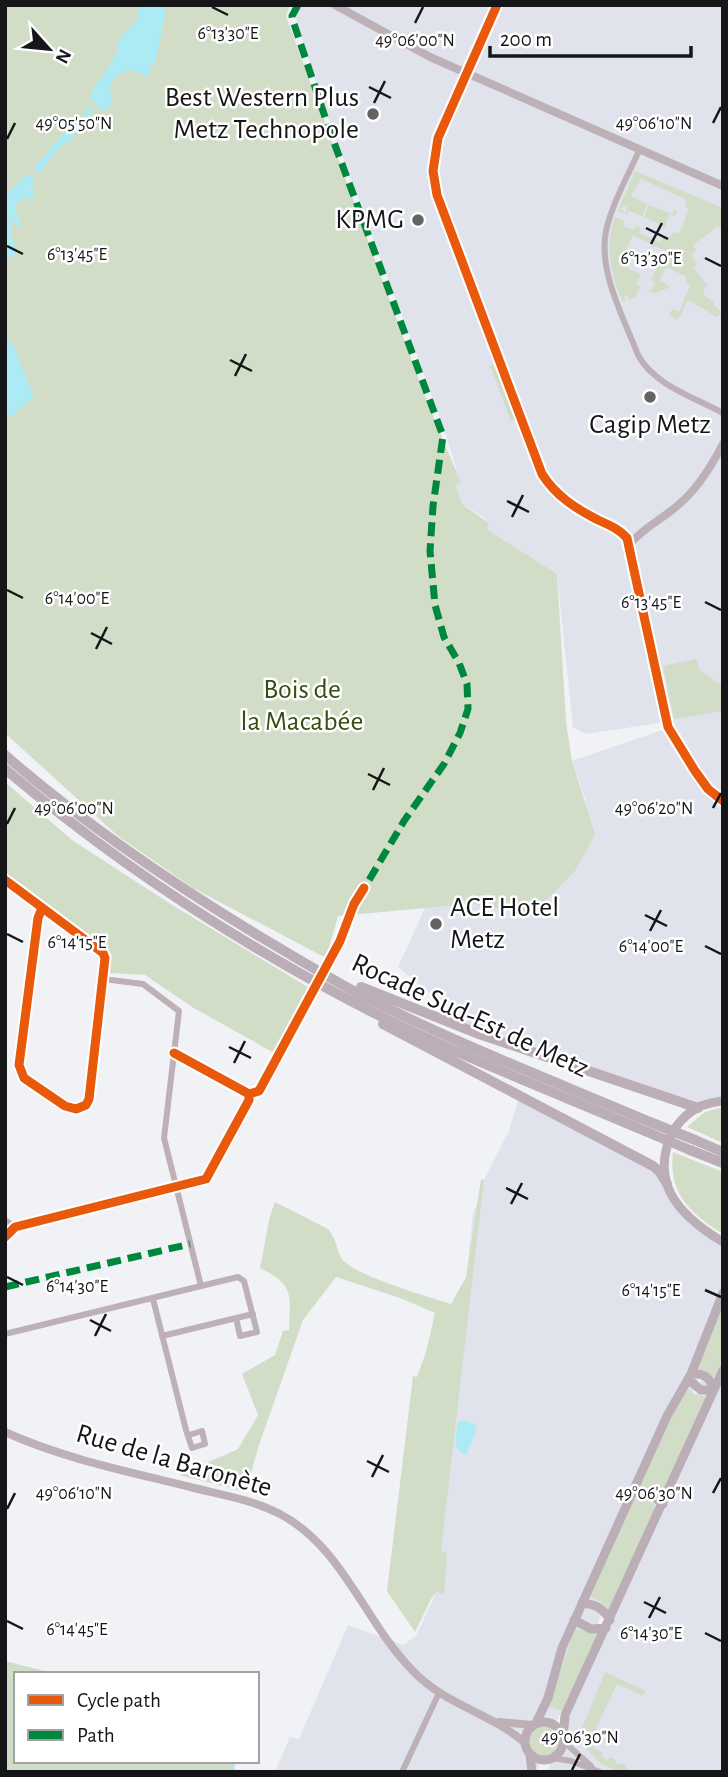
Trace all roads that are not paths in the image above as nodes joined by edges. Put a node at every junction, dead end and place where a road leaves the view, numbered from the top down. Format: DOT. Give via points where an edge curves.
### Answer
graph roads {
  1 [pos="335,5"];
  2 [pos="498,5"];
  3 [pos="467,74"];
  4 [pos="639,151"];
  5 [pos="723,186"];
  6 [pos="723,413"];
  7 [pos="723,444"];
  8 [pos="652,524"];
  9 [pos="622,533"];
  10 [pos="630,544"];
  11 [pos="5,755"];
  12 [pos="5,769"];
  13 [pos="723,801"];
  14 [pos="5,880"];
  15 [pos="42,908"];
  16 [pos="307,964"];
  17 [pos="288,967"];
  18 [pos="103,979"];
  19 [pos="174,1053"];
  20 [pos="723,1101"];
  21 [pos="698,1108"];
  22 [pos="648,1126"];
  23 [pos="693,1145"];
  24 [pos="723,1152"];
  25 [pos="723,1163"];
  26 [pos="667,1184"];
  27 [pos="176,1188"];
  28 [pos="5,1220"];
  29 [pos="15,1227"];
  30 [pos="5,1237"];
  31 [pos="722,1243"];
  32 [pos="201,1286"];
  33 [pos="723,1293"];
  34 [pos="153,1299"];
  35 [pos="253,1314"];
  36 [pos="236,1318"];
  37 [pos="5,1334"];
  38 [pos="162,1336"];
  39 [pos="723,1370"];
  40 [pos="689,1376"];
  41 [pos="714,1390"];
  42 [pos="5,1432"];
  43 [pos="188,1435"];
  44 [pos="633,1492"];
  45 [pos="663,1504"];
  46 [pos="582,1603"];
  47 [pos="574,1620"];
  48 [pos="608,1624"];
  49 [pos="439,1693"];
  50 [pos="496,1722"];
  51 [pos="535,1724"];
  52 [pos="563,1739"];
  53 [pos="524,1742"];
  54 [pos="530,1755"];
  55 [pos="551,1759"];
  56 [pos="598,1771"];
  57 [pos="402,1772"];
  58 [pos="532,1772"];
  59 [pos="542,1772"];
  1 -- 3 [label="street"];
  2 -- 3 [label="street"];
  3 -- 4 [label="street"];
  3 -- 9 [label="street" via="436,144 433,171 440,203 542,474 566,502"];
  4 -- 5 [label="street"];
  4 -- 6 [label="street" via="606,233 608,273 644,365 663,381"];
  7 -- 8 [label="street" via="690,494"];
  8 -- 9 [label="street"];
  8 -- 10 [label="street"];
  9 -- 10 [label="street"];
  10 -- 13 [label="street" via="668,727 708,789"];
  11 -- 16 [label="highway, Rocade Sud-Est de Metz" via="50,794 179,888"];
  12 -- 17 [label="highway, Rocade Sud-Est de Metz" via="173,897"];
  14 -- 15 [label="street"];
  15 -- 18 [label="street" via="103,953"];
  15 -- 18 [label="street" via="20,1072 72,1109 81,1108 89,1099"];
  16 -- 21 [label="highway" via="456,1026"];
  16 -- 22 [label="highway, Rocade Sud-Est de Metz" via="430,1028"];
  17 -- 22 [label="highway, Rocade Sud-Est de Metz" via="418,1034"];
  17 -- 26 [label="highway" via="341,1002 653,1166"];
  18 -- 19 [label="street" via="143,984 179,1011"];
  19 -- 27 [label="street" via="164,1138"];
  19 -- 27 [label="street" via="249,1094 206,1179"];
  20 -- 21 [label="main road"];
  21 -- 26 [label="main road" via="679,1123 668,1141 664,1162"];
  22 -- 23 [label="highway, Rocade Sud-Est de Metz, bridge"];
  23 -- 24 [label="highway, Rocade Sud-Est de Metz"];
  23 -- 25 [label="highway, Rocade Sud-Est de Metz"];
  26 -- 31 [label="main road" via="685,1213"];
  27 -- 29 [label="street"];
  27 -- 32 [label="street"];
  28 -- 29 [label="street"];
  29 -- 30 [label="street"];
  32 -- 34 [label="street"];
  32 -- 35 [label="street" via="242,1278"];
  33 -- 40 [label="main road"];
  34 -- 37 [label="street"];
  34 -- 38 [label="street"];
  35 -- 36 [label="street"];
  35 -- 36 [label="street" via="257,1332 240,1336"];
  36 -- 38 [label="street"];
  38 -- 43 [label="street"];
  39 -- 41 [label="main road"];
  40 -- 41 [label="main road" via="701,1390"];
  40 -- 41 [label="main road" via="706,1376"];
  40 -- 44 [label="main road"];
  41 -- 45 [label="main road"];
  42 -- 49 [label="street, Rue de la Baronète" via="284,1516 323,1548 400,1658"];
  44 -- 45 [label="main road" via="651,1495"];
  44 -- 46 [label="main road"];
  45 -- 48 [label="main road"];
  46 -- 47 [label="main road"];
  46 -- 48 [label="main road" via="601,1609"];
  47 -- 48 [label="main road" via="591,1629"];
  47 -- 51 [label="main road"];
  48 -- 52 [label="main road" via="565,1715"];
  49 -- 50 [label="street, Rue de la Baronète"];
  49 -- 57 [label="street"];
  50 -- 51 [label="street, Rue de la Baronète"];
  50 -- 53 [label="street, Rue de la Baronète"];
  51 -- 52 [label="main road" via="553,1724"];
  51 -- 53 [label="main road"];
  52 -- 55 [label="main road" via="560,1751"];
  52 -- 56 [label="street"];
  53 -- 54 [label="main road"];
  54 -- 55 [label="main road"];
  54 -- 58 [label="main road"];
  55 -- 56 [label="street"];
  55 -- 59 [label="main road"];
}
